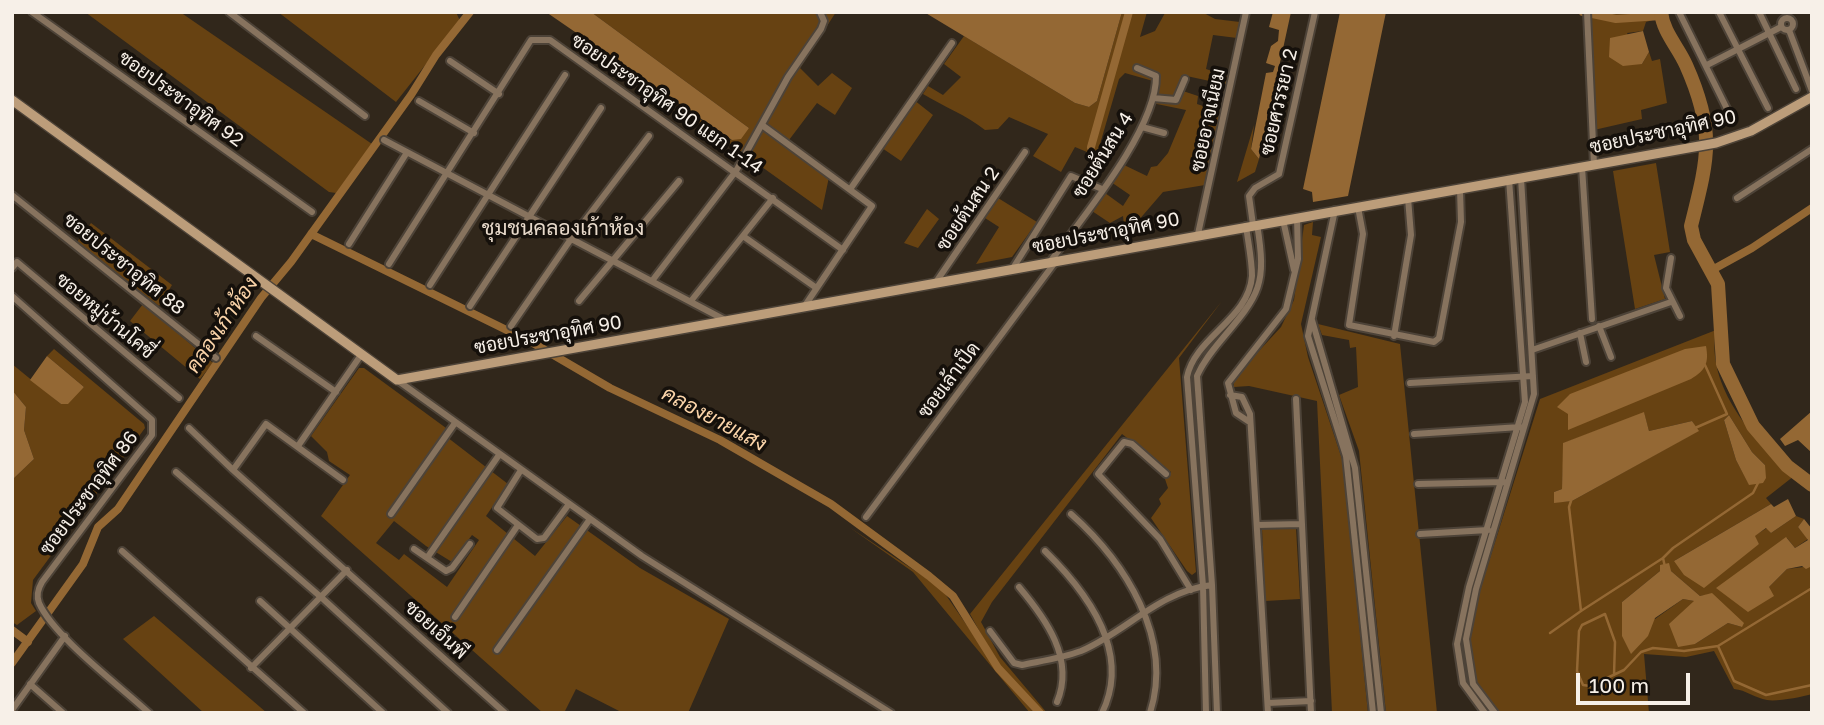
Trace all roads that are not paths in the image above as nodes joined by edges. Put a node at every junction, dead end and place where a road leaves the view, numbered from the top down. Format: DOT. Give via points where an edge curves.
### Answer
graph roads {
  1 [pos="32,12"];
  2 [pos="229,12"];
  3 [pos="820,12"];
  4 [pos="1246,12"];
  5 [pos="1315,12"];
  6 [pos="1679,12"];
  7 [pos="1719,12"];
  8 [pos="1759,12"];
  9 [pos="1587,15"];
  10 [pos="1784,15"];
  11 [pos="1781,27"];
  12 [pos="1789,30"];
  13 [pos="1769,33"];
  14 [pos="952,43"];
  15 [pos="1738,49"];
  16 [pos="450,61"];
  17 [pos="1803,62"];
  18 [pos="1707,65"];
  19 [pos="1812,66"];
  20 [pos="1137,68"];
  21 [pos="565,75"];
  22 [pos="1185,79"];
  23 [pos="1796,89"];
  24 [pos="499,94"];
  25 [pos="1812,94"];
  26 [pos="1153,98"];
  27 [pos="12,100"];
  28 [pos="418,101"];
  29 [pos="601,108"];
  30 [pos="1768,108"];
  31 [pos="365,116"];
  32 [pos="1733,121"];
  33 [pos="761,125"];
  34 [pos="1142,127"];
  35 [pos="474,133"];
  36 [pos="1164,133"];
  37 [pos="649,135"];
  38 [pos="384,140"];
  39 [pos="1812,149"];
  40 [pos="1025,152"];
  41 [pos="406,154"];
  42 [pos="1594,165"];
  43 [pos="1582,167"];
  44 [pos="736,172"];
  45 [pos="446,174"];
  46 [pos="1521,178"];
  47 [pos="1509,179"];
  48 [pos="679,181"];
  49 [pos="850,188"];
  50 [pos="1102,189"];
  51 [pos="1460,189"];
  52 [pos="12,195"];
  53 [pos="486,195"];
  54 [pos="773,198"];
  55 [pos="1408,198"];
  56 [pos="1737,198"];
  57 [pos="1359,207"];
  58 [pos="1335,211"];
  59 [pos="312,212"];
  60 [pos="1297,217"];
  61 [pos="530,218"];
  62 [pos="1283,220"];
  63 [pos="1252,225"];
  64 [pos="1198,234"];
  65 [pos="743,236"];
  66 [pos="570,239"];
  67 [pos="349,244"];
  68 [pos="843,250"];
  69 [pos="1671,258"];
  70 [pos="611,259"];
  71 [pos="1053,262"];
  72 [pos="389,264"];
  73 [pos="12,268"];
  74 [pos="1013,268"];
  75 [pos="1295,272"];
  76 [pos="1516,274"];
  77 [pos="1528,274"];
  78 [pos="652,281"];
  79 [pos="936,282"];
  80 [pos="430,285"];
  81 [pos="815,287"];
  82 [pos="12,296"];
  83 [pos="579,301"];
  84 [pos="691,301"];
  85 [pos="1671,302"];
  86 [pos="470,306"];
  87 [pos="804,307"];
  88 [pos="1680,316"];
  89 [pos="1592,319"];
  90 [pos="726,321"];
  91 [pos="511,326"];
  92 [pos="1600,326"];
  93 [pos="1580,333"];
  94 [pos="256,336"];
  95 [pos="1394,336"];
  96 [pos="1532,350"];
  97 [pos="361,355"];
  98 [pos="1611,357"];
  99 [pos="216,358"];
  100 [pos="1586,362"];
  101 [pos="1533,376"];
  102 [pos="1523,377"];
  103 [pos="397,380"];
  104 [pos="1410,383"];
  105 [pos="336,393"];
  106 [pos="1230,395"];
  107 [pos="179,398"];
  108 [pos="1296,399"];
  109 [pos="1190,416"];
  110 [pos="1201,416"];
  111 [pos="1248,421"];
  112 [pos="455,423"];
  113 [pos="1517,427"];
  114 [pos="1526,427"];
  115 [pos="189,428"];
  116 [pos="1414,434"];
  117 [pos="298,446"];
  118 [pos="499,455"];
  119 [pos="233,470"];
  120 [pos="521,470"];
  121 [pos="176,472"];
  122 [pos="1166,474"];
  123 [pos="343,480"];
  124 [pos="1500,481"];
  125 [pos="1508,482"];
  126 [pos="1418,484"];
  127 [pos="569,504"];
  128 [pos="391,514"];
  129 [pos="1071,514"];
  130 [pos="866,517"];
  131 [pos="590,519"];
  132 [pos="1301,524"];
  133 [pos="519,525"];
  134 [pos="1257,526"];
  135 [pos="1489,530"];
  136 [pos="1420,534"];
  137 [pos="470,544"];
  138 [pos="414,549"];
  139 [pos="122,551"];
  140 [pos="1045,551"];
  141 [pos="427,558"];
  142 [pos="347,570"];
  143 [pos="1212,585"];
  144 [pos="1203,586"];
  145 [pos="1019,587"];
  146 [pos="1191,590"];
  147 [pos="322,598"];
  148 [pos="260,601"];
  149 [pos="1366,608"];
  150 [pos="1142,611"];
  151 [pos="455,617"];
  152 [pos="290,629"];
  153 [pos="990,631"];
  154 [pos="65,636"];
  155 [pos="1105,636"];
  156 [pos="497,650"];
  157 [pos="1061,657"];
  158 [pos="251,668"];
  159 [pos="30,684"];
  160 [pos="1311,701"];
  161 [pos="1057,702"];
  162 [pos="1268,703"];
  163 [pos="12,710"];
  164 [pos="63,713"];
  165 [pos="149,713"];
  166 [pos="303,713"];
  167 [pos="383,713"];
  168 [pos="448,713"];
  169 [pos="505,713"];
  170 [pos="891,713"];
  171 [pos="1102,713"];
  172 [pos="1150,713"];
  173 [pos="1206,713"];
  174 [pos="1217,713"];
  175 [pos="1268,713"];
  176 [pos="1311,713"];
  177 [pos="1373,713"];
  178 [pos="1381,713"];
  179 [pos="1485,713"];
  180 [pos="1495,713"];
  1 -- 59 [label="street, ซอยประชาอุทิศ 92"];
  2 -- 31 [label="street"];
  3 -- 33 [label="street" via="821,29"];
  4 -- 64 [label="street, ซอยอาจเนียม"];
  5 -- 63 [label="street, ซอยศวรรยา 2" via="1279,174 1249,196"];
  6 -- 18 [label="street"];
  7 -- 15 [label="street"];
  8 -- 13 [label="street"];
  9 -- 42 [label="street"];
  10 -- 11 [label="street"];
  10 -- 12 [label="street" via="1793,24"];
  11 -- 12 [label="street"];
  11 -- 13 [label="street"];
  12 -- 17 [label="street"];
  13 -- 15 [label="street"];
  13 -- 23 [label="street"];
  14 -- 49 [label="street"];
  15 -- 18 [label="street"];
  15 -- 30 [label="street"];
  16 -- 24 [label="street"];
  17 -- 19 [label="street"];
  17 -- 25 [label="street" via="1802,72"];
  18 -- 32 [label="street"];
  20 -- 26 [label="street, ซอยต้นสน 4" via="1156,76"];
  21 -- 53 [label="street"];
  22 -- 26 [label="street" via="1176,100"];
  24 -- 35 [label="street, ซอยประชาอุทิศ 90 แยก 1-14"];
  24 -- 44 [label="street, ซอยประชาอุทิศ 90 แยก 1-14" via="531,40 550,40"];
  25 -- 42 [label="street, ซอยประชาอุทิศ 90" via="1751,131 1716,143"];
  26 -- 34 [label="street, ซอยต้นสน 4"];
  27 -- 97 [label="street"];
  28 -- 35 [label="street"];
  29 -- 61 [label="street"];
  33 -- 44 [label="street"];
  33 -- 49 [label="street"];
  34 -- 36 [label="street"];
  34 -- 50 [label="street, ซอยต้นสน 4"];
  35 -- 45 [label="street, ซอยประชาอุทิศ 90 แยก 1-14"];
  37 -- 66 [label="street"];
  38 -- 41 [label="street"];
  39 -- 56 [label="street"];
  40 -- 79 [label="street, ซอยต้นสน 2"];
  41 -- 45 [label="street"];
  41 -- 67 [label="street"];
  42 -- 43 [label="street, ซอยประชาอุทิศ 90"];
  43 -- 46 [label="street, ซอยประชาอุทิศ 90"];
  43 -- 89 [label="street"];
  44 -- 54 [label="street, ซอยประชาอุทิศ 90 แยก 1-14"];
  44 -- 78 [label="street"];
  45 -- 53 [label="street"];
  45 -- 72 [label="street, ซอยประชาอุทิศ 90 แยก 1-14"];
  46 -- 47 [label="street, ซอยประชาอุทิศ 90"];
  46 -- 77 [label="street"];
  47 -- 51 [label="street, ซอยประชาอุทิศ 90"];
  47 -- 76 [label="street"];
  48 -- 70 [label="street"];
  49 -- 68 [label="street" via="872,206"];
  50 -- 71 [label="street, ซอยต้นสน 4"];
  50 -- 74 [label="street" via="1072,176"];
  51 -- 55 [label="street, ซอยประชาอุทิศ 90"];
  51 -- 95 [label="street" via="1461,222 1439,338 1434,342"];
  52 -- 99 [label="street, ซอยประชาอุทิศ 88"];
  53 -- 61 [label="street"];
  53 -- 80 [label="street"];
  54 -- 65 [label="street"];
  54 -- 68 [label="street, ซอยประชาอุทิศ 90 แยก 1-14"];
  55 -- 57 [label="street, ซอยประชาอุทิศ 90"];
  55 -- 95 [label="street" via="1411,235"];
  57 -- 58 [label="street, ซอยประชาอุทิศ 90"];
  57 -- 95 [label="street" via="1363,234 1348,323"];
  58 -- 60 [label="street, ซอยประชาอุทิศ 90"];
  58 -- 149 [label="street" via="1311,319 1350,445"];
  60 -- 62 [label="street, ซอยประชาอุทิศ 90"];
  60 -- 75 [label="street"];
  61 -- 66 [label="street"];
  61 -- 86 [label="street"];
  62 -- 63 [label="street, ซอยประชาอุทิศ 90"];
  62 -- 75 [label="street"];
  63 -- 64 [label="street, ซอยประชาอุทิศ 90"];
  63 -- 109 [label="street" via="1252,278 1235,313 1189,369"];
  63 -- 110 [label="street" via="1263,258 1261,283 1199,370"];
  64 -- 71 [label="street, ซอยประชาอุทิศ 90"];
  65 -- 81 [label="street"];
  65 -- 84 [label="street"];
  66 -- 70 [label="street"];
  66 -- 91 [label="street"];
  68 -- 81 [label="street"];
  69 -- 85 [label="street" via="1666,288"];
  70 -- 78 [label="street"];
  70 -- 83 [label="street"];
  71 -- 74 [label="street, ซอยประชาอุทิศ 90"];
  71 -- 130 [label="street, ซอยเล้าเป็ด"];
  73 -- 107 [label="street, ซอยหมู่บ้านโคซี่" via="17,262"];
  74 -- 79 [label="street, ซอยประชาอุทิศ 90"];
  75 -- 106 [label="street" via="1286,309 1231,377"];
  76 -- 77 [label="street"];
  76 -- 102 [label="street"];
  77 -- 96 [label="street"];
  78 -- 84 [label="street"];
  79 -- 87 [label="street, ซอยประชาอุทิศ 90"];
  81 -- 87 [label="street"];
  82 -- 154 [label="street, ซอยประชาอุทิศ 86" via="146,413 154,427 42,582 38,601"];
  84 -- 90 [label="street"];
  85 -- 88 [label="street"];
  85 -- 92 [label="street"];
  87 -- 90 [label="street, ซอยประชาอุทิศ 90"];
  90 -- 103 [label="street, ซอยประชาอุทิศ 90"];
  92 -- 93 [label="street"];
  92 -- 98 [label="street"];
  93 -- 96 [label="street"];
  93 -- 100 [label="street"];
  94 -- 105 [label="street"];
  96 -- 101 [label="street"];
  97 -- 103 [label="street"];
  97 -- 105 [label="street"];
  101 -- 102 [label="street"];
  101 -- 114 [label="street" via="1533,402"];
  102 -- 104 [label="street"];
  102 -- 113 [label="street" via="1525,402"];
  103 -- 112 [label="street"];
  105 -- 117 [label="street"];
  106 -- 111 [label="street" via="1236,413"];
  106 -- 111 [label="street" via="1242,397 1249,407"];
  108 -- 132 [label="street"];
  109 -- 110 [label="street"];
  109 -- 144 [label="street"];
  110 -- 143 [label="street"];
  111 -- 134 [label="street"];
  112 -- 118 [label="street"];
  112 -- 128 [label="street"];
  113 -- 114 [label="street"];
  113 -- 116 [label="street"];
  113 -- 124 [label="street"];
  114 -- 125 [label="street"];
  115 -- 119 [label="street, ซอยเอ็นพี"];
  117 -- 119 [label="street" via="266,424"];
  117 -- 123 [label="street"];
  118 -- 120 [label="street"];
  118 -- 141 [label="street"];
  119 -- 142 [label="street, ซอยเอ็นพี"];
  120 -- 127 [label="street"];
  120 -- 133 [label="street" via="497,508"];
  121 -- 147 [label="street"];
  122 -- 146 [label="street" via="1124,442 1098,474 1160,539"];
  124 -- 125 [label="street"];
  124 -- 126 [label="street"];
  124 -- 135 [label="street"];
  125 -- 135 [label="street"];
  127 -- 131 [label="street"];
  127 -- 133 [label="street" via="544,538 537,539"];
  129 -- 150 [label="street" via="1117,561"];
  131 -- 156 [label="street"];
  131 -- 170 [label="street" via="689,587"];
  132 -- 134 [label="street"];
  132 -- 160 [label="street"];
  133 -- 151 [label="street"];
  134 -- 162 [label="street"];
  135 -- 136 [label="street"];
  135 -- 179 [label="street" via="1460,620 1457,644 1463,682"];
  135 -- 180 [label="street" via="1466,639 1474,684"];
  137 -- 141 [label="street" via="446,571"];
  138 -- 141 [label="street"];
  139 -- 158 [label="street"];
  140 -- 155 [label="street" via="1071,576"];
  142 -- 147 [label="street"];
  142 -- 169 [label="street, ซอยเอ็นพี"];
  143 -- 144 [label="street"];
  143 -- 174 [label="street"];
  144 -- 146 [label="street"];
  144 -- 173 [label="street"];
  145 -- 157 [label="street" via="1046,623"];
  146 -- 150 [label="street"];
  147 -- 152 [label="street"];
  147 -- 168 [label="street"];
  148 -- 152 [label="street"];
  149 -- 177 [label="street"];
  149 -- 178 [label="street"];
  150 -- 155 [label="street"];
  150 -- 172 [label="street" via="1155,653"];
  152 -- 158 [label="street"];
  152 -- 167 [label="street"];
  153 -- 157 [label="street" via="1017,665"];
  154 -- 159 [label="street"];
  154 -- 165 [label="street"];
  155 -- 157 [label="street"];
  155 -- 171 [label="street" via="1111,677"];
  157 -- 161 [label="street" via="1063,688"];
  158 -- 166 [label="street"];
  159 -- 163 [label="street"];
  159 -- 164 [label="street"];
  160 -- 162 [label="street"];
  160 -- 176 [label="street"];
  162 -- 175 [label="street"];
}
